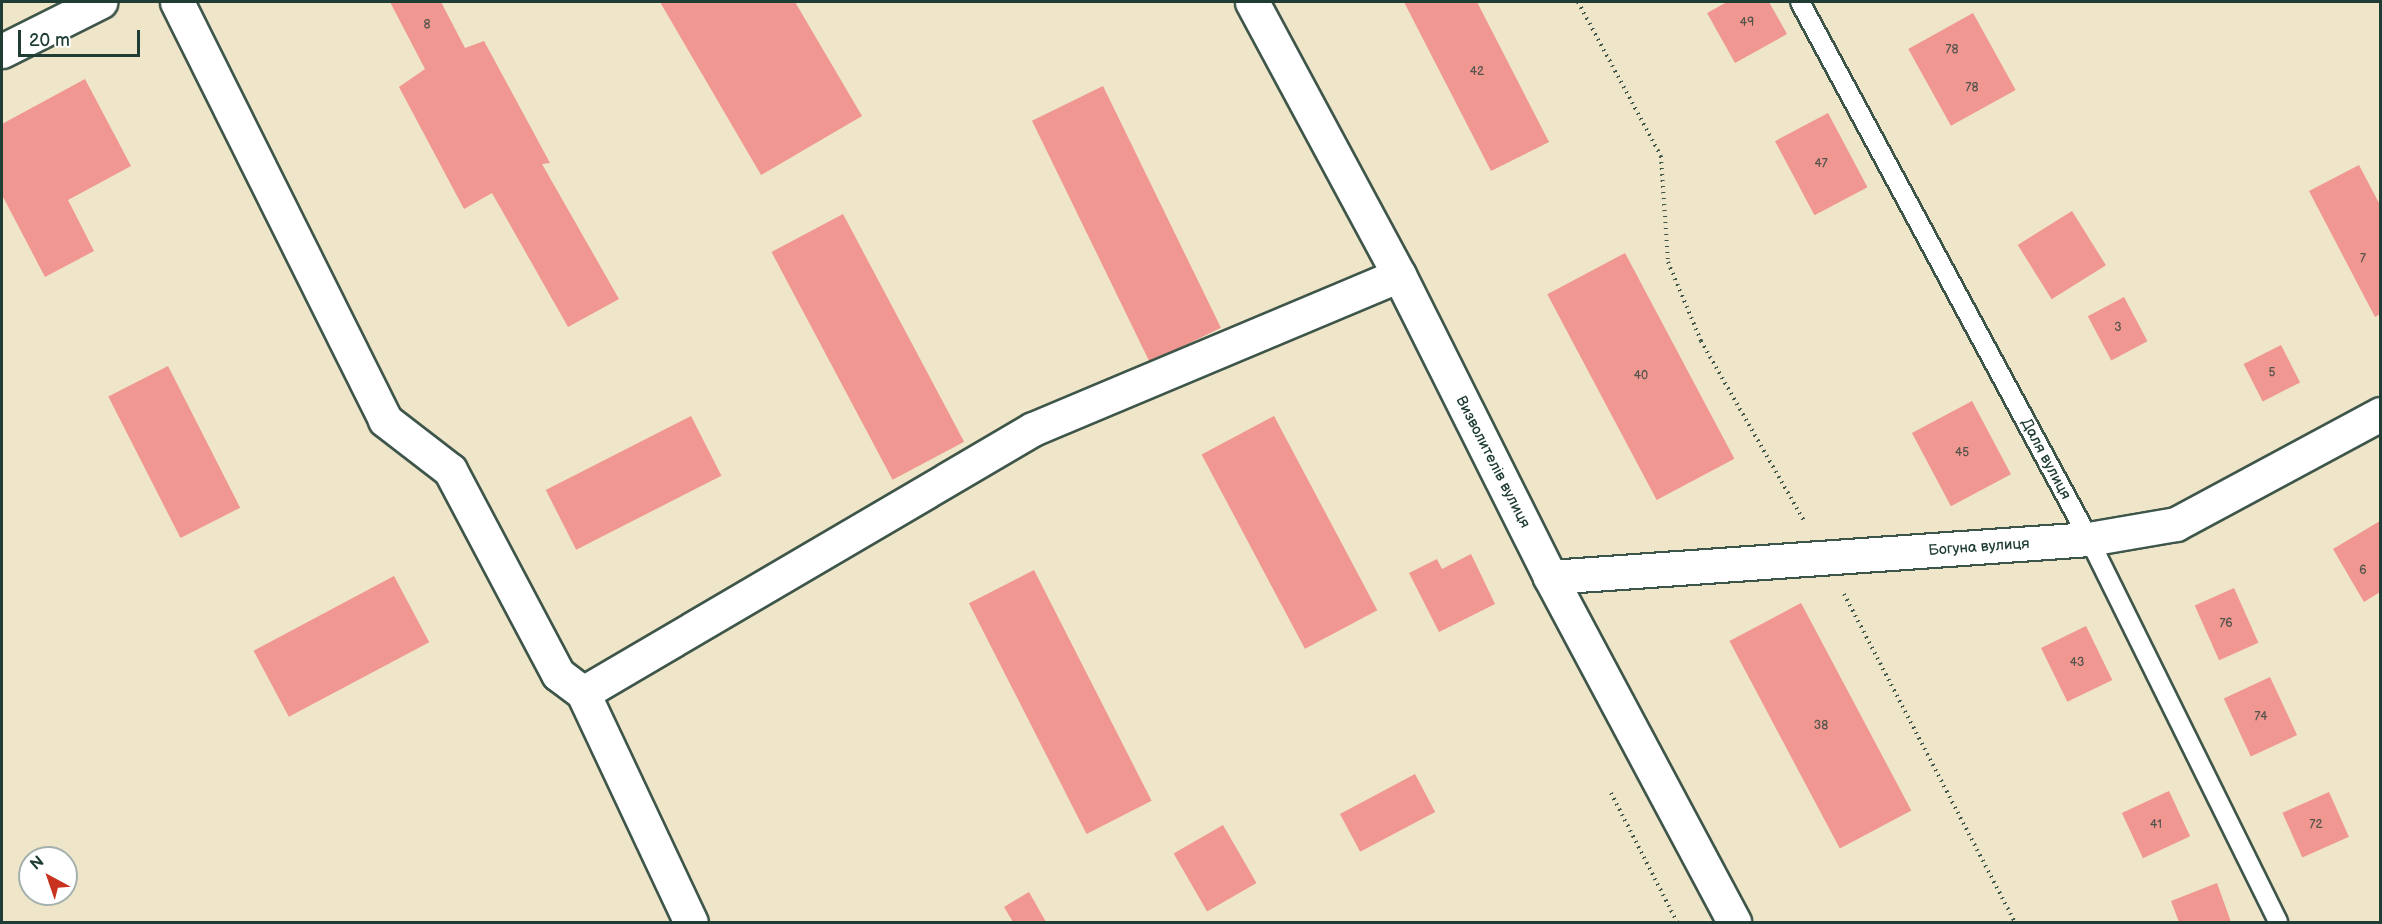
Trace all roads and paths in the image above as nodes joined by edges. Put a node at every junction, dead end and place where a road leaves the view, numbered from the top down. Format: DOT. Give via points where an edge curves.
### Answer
graph roads {
  1 [pos="100,2"];
  2 [pos="177,2"];
  3 [pos="1252,2"];
  4 [pos="1578,2"];
  5 [pos="1800,2"];
  6 [pos="2,51"];
  7 [pos="1399,275"];
  8 [pos="2380,414"];
  9 [pos="2088,539"];
  10 [pos="1826,558"];
  11 [pos="1550,577"];
  12 [pos="583,693"];
  13 [pos="1611,793"];
  14 [pos="691,922"];
  15 [pos="1677,922"];
  16 [pos="1734,922"];
  17 [pos="2015,922"];
  18 [pos="2278,922"];
  1 -- 6 [label="street"];
  2 -- 12 [label="street" via="385,420 450,470 558,674"];
  3 -- 7 [label="street, Визволителів вулиця"];
  4 -- 10 [label="path" via="1661,156 1668,262 1701,341"];
  5 -- 9 [label="lane, Даля вулиця"];
  7 -- 11 [label="street, Визволителів вулиця"];
  7 -- 12 [label="street" via="1033,429"];
  8 -- 9 [label="street, Богуна вулиця" via="2176,524"];
  9 -- 10 [label="street, Богуна вулиця"];
  9 -- 18 [label="lane, Даля вулиця"];
  10 -- 11 [label="street, Богуна вулиця"];
  10 -- 17 [label="path"];
  11 -- 16 [label="street, Визволителів вулиця"];
  12 -- 14 [label="street"];
  13 -- 15 [label="path"];
}
